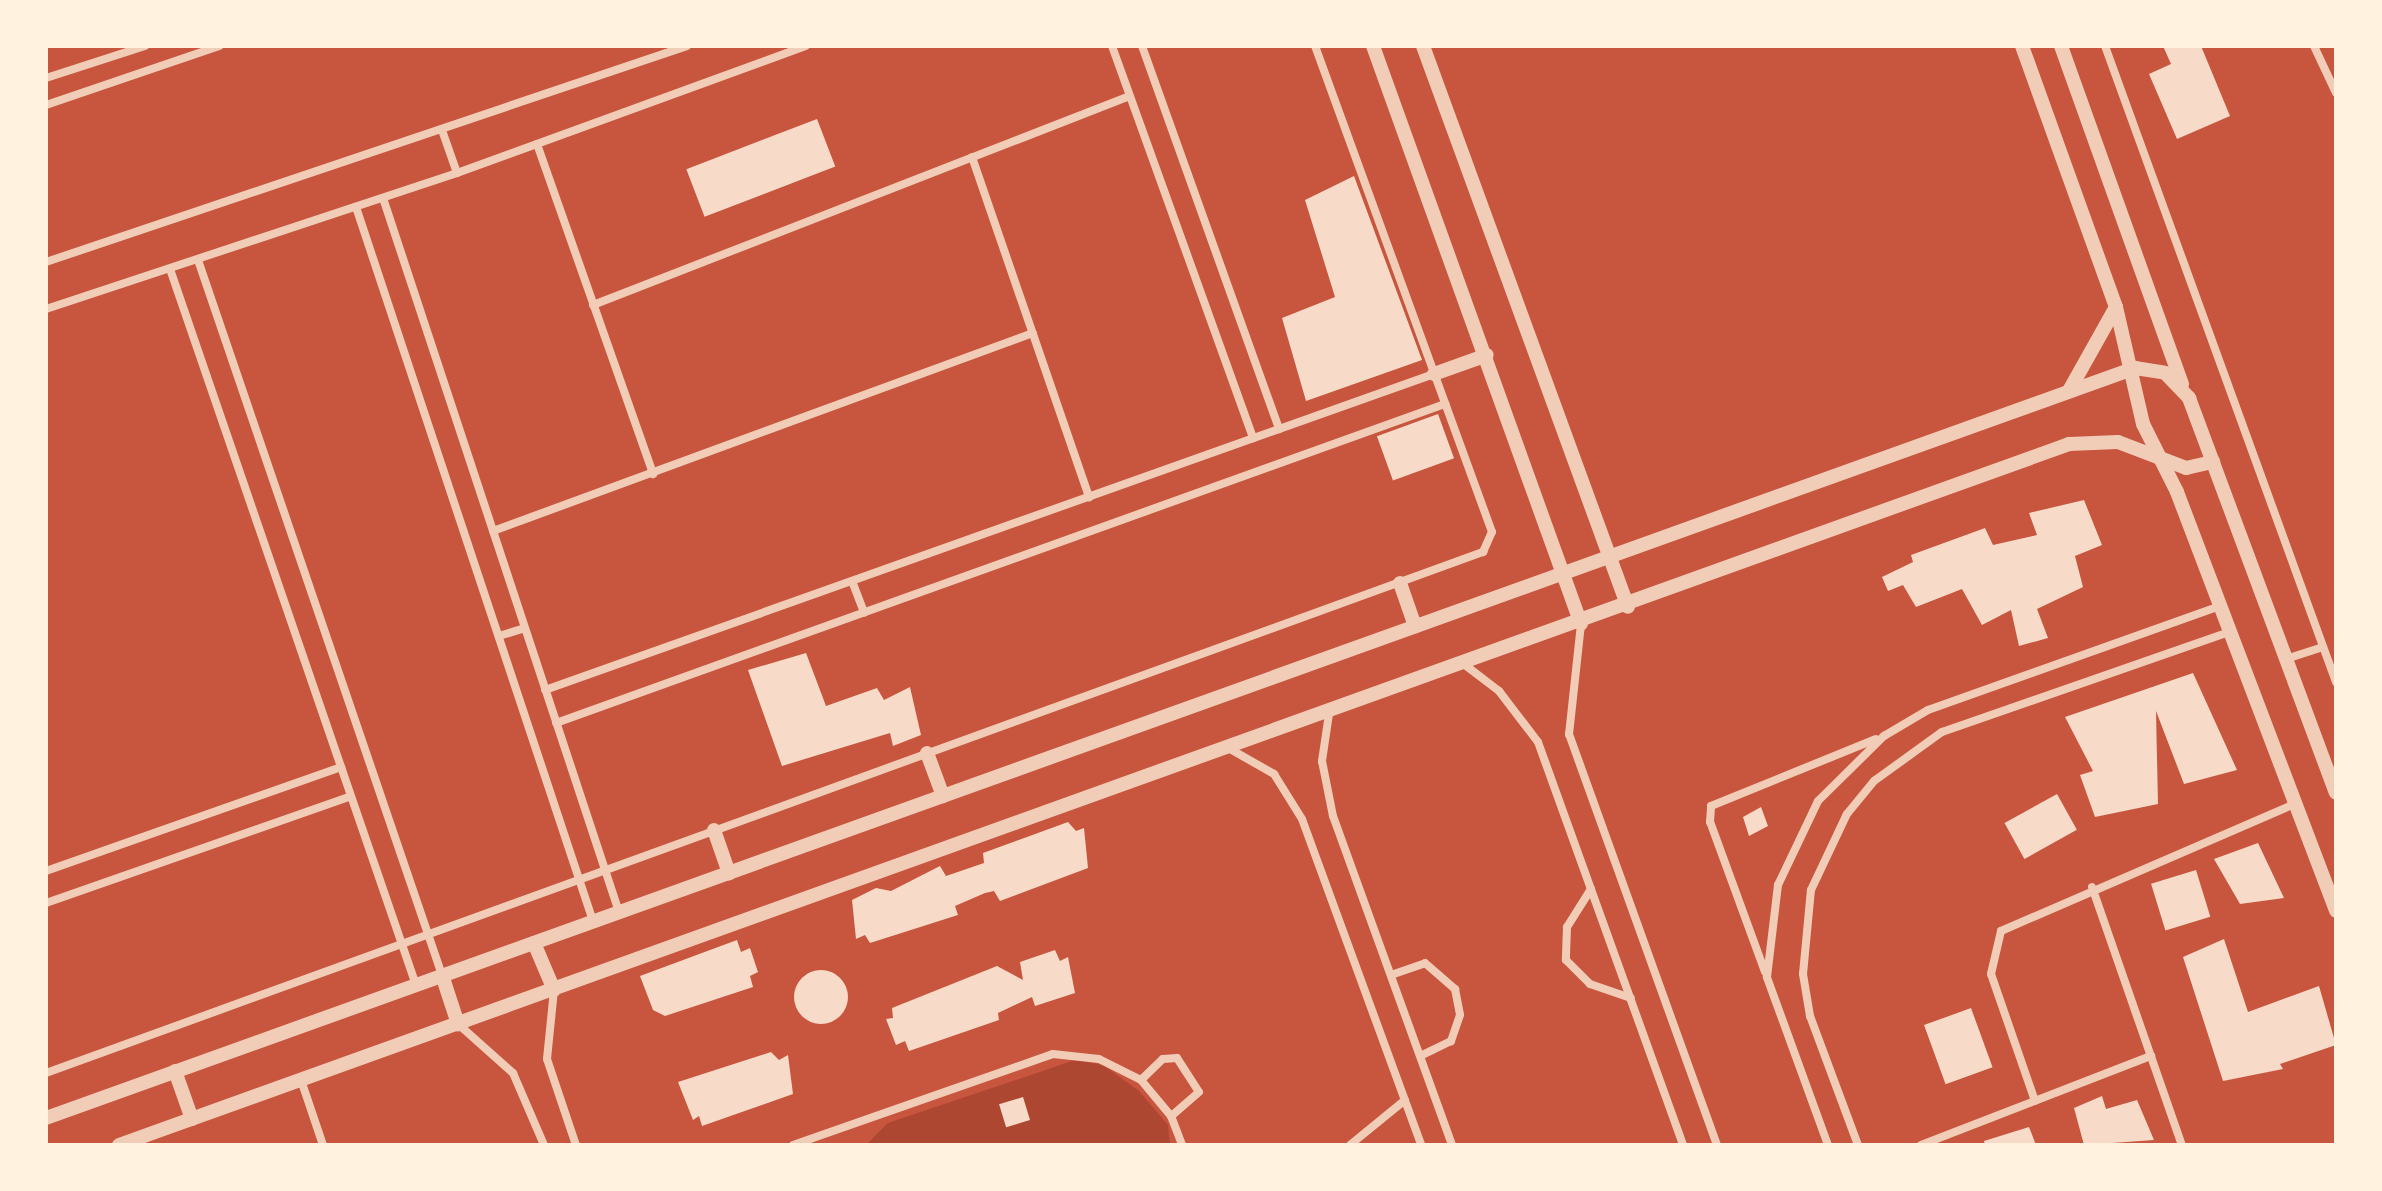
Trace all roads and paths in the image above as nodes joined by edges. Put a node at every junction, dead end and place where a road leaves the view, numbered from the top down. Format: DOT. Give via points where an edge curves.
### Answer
graph roads {
  1 [pos="145,46"];
  2 [pos="219,46"];
  3 [pos="687,46"];
  4 [pos="806,46"];
  5 [pos="1112,46"];
  6 [pos="1142,46"];
  7 [pos="1315,46"];
  8 [pos="1373,46"];
  9 [pos="1423,46"];
  10 [pos="2022,46"];
  11 [pos="2061,46"];
  12 [pos="2105,46"];
  13 [pos="2314,46"];
  14 [pos="46,78"];
  15 [pos="2336,93"];
  16 [pos="1130,96"];
  17 [pos="46,105"];
  18 [pos="443,133"];
  19 [pos="537,144"];
  20 [pos="972,157"];
  21 [pos="457,173"];
  22 [pos="383,198"];
  23 [pos="356,207"];
  24 [pos="198,260"];
  25 [pos="46,262"];
  26 [pos="170,269"];
  27 [pos="593,305"];
  28 [pos="2116,307"];
  29 [pos="46,309"];
  30 [pos="1033,333"];
  31 [pos="1487,355"];
  32 [pos="2135,368"];
  33 [pos="1434,374"];
  34 [pos="2183,388"];
  35 [pos="2068,391"];
  36 [pos="1445,404"];
  37 [pos="1279,429"];
  38 [pos="1253,438"];
  39 [pos="2159,459"];
  40 [pos="2213,462"];
  41 [pos="653,474"];
  42 [pos="1089,497"];
  43 [pos="493,531"];
  44 [pos="1610,556"];
  45 [pos="1563,572"];
  46 [pos="852,581"];
  47 [pos="1400,583"];
  48 [pos="2220,606"];
  49 [pos="1628,607"];
  50 [pos="864,613"];
  51 [pos="1581,624"];
  52 [pos="1415,626"];
  53 [pos="525,628"];
  54 [pos="2229,632"];
  55 [pos="499,636"];
  56 [pos="2323,647"];
  57 [pos="2286,659"];
  58 [pos="1465,665"];
  59 [pos="2336,682"];
  60 [pos="545,690"];
  61 [pos="1329,714"];
  62 [pos="556,723"];
  63 [pos="1884,736"];
  64 [pos="1230,749"];
  65 [pos="927,753"];
  66 [pos="341,767"];
  67 [pos="2336,793"];
  68 [pos="351,796"];
  69 [pos="943,796"];
  70 [pos="2295,804"];
  71 [pos="714,830"];
  72 [pos="605,870"];
  73 [pos="46,871"];
  74 [pos="729,873"];
  75 [pos="580,879"];
  76 [pos="2092,887"];
  77 [pos="1591,889"];
  78 [pos="46,903"];
  79 [pos="2336,911"];
  80 [pos="619,912"];
  81 [pos="593,921"];
  82 [pos="428,934"];
  83 [pos="534,943"];
  84 [pos="402,944"];
  85 [pos="442,975"];
  86 [pos="1391,975"];
  87 [pos="1767,977"];
  88 [pos="416,985"];
  89 [pos="554,990"];
  90 [pos="1631,998"];
  91 [pos="458,1024"];
  92 [pos="1420,1056"];
  93 [pos="2151,1056"];
  94 [pos="175,1071"];
  95 [pos="46,1073"];
  96 [pos="301,1080"];
  97 [pos="1141,1080"];
  98 [pos="1405,1100"];
  99 [pos="2035,1101"];
  100 [pos="1171,1116"];
  101 [pos="46,1118"];
  102 [pos="192,1119"];
  103 [pos="808,1143"];
  104 [pos="119,1145"];
  105 [pos="323,1145"];
  106 [pos="544,1145"];
  107 [pos="576,1145"];
  108 [pos="793,1145"];
  109 [pos="1182,1145"];
  110 [pos="1350,1145"];
  111 [pos="1421,1145"];
  112 [pos="1452,1145"];
  113 [pos="1683,1145"];
  114 [pos="1717,1145"];
  115 [pos="1828,1145"];
  116 [pos="1858,1145"];
  117 [pos="1921,1145"];
  118 [pos="2182,1145"];
  1 -- 14 [label="street"];
  2 -- 17 [label="street"];
  3 -- 18 [label="street"];
  4 -- 19 [label="street"];
  5 -- 16 [label="street"];
  6 -- 37 [label="street"];
  7 -- 33 [label="street"];
  8 -- 31 [label="street"];
  9 -- 44 [label="street"];
  10 -- 28 [label="street"];
  11 -- 34 [label="street"];
  12 -- 56 [label="street"];
  13 -- 15 [label="street"];
  16 -- 20 [label="street"];
  16 -- 38 [label="street"];
  18 -- 21 [label="street"];
  18 -- 25 [label="street"];
  19 -- 21 [label="street"];
  19 -- 27 [label="street"];
  20 -- 27 [label="street"];
  20 -- 30 [label="street"];
  21 -- 22 [label="street"];
  22 -- 23 [label="street"];
  22 -- 43 [label="street"];
  23 -- 24 [label="street"];
  23 -- 55 [label="street"];
  24 -- 26 [label="street"];
  24 -- 82 [label="street"];
  26 -- 29 [label="street"];
  26 -- 66 [label="street"];
  27 -- 41 [label="street"];
  28 -- 32 [label="street"];
  28 -- 35 [label="street"];
  30 -- 41 [label="street"];
  30 -- 42 [label="street"];
  31 -- 33 [label="street"];
  31 -- 45 [label="street"];
  32 -- 34 [label="street" via="2165,373"];
  32 -- 35 [label="street"];
  32 -- 39 [label="street" via="2138,406"];
  33 -- 36 [label="street"];
  33 -- 37 [label="street"];
  34 -- 40 [label="street"];
  35 -- 44 [label="street"];
  36 -- 47 [label="street" via="1492,537 1483,552"];
  36 -- 50 [label="street"];
  37 -- 38 [label="street"];
  38 -- 42 [label="street"];
  39 -- 40 [label="street" via="2186,468"];
  39 -- 48 [label="street"];
  39 -- 49 [label="street" via="2118,442 2069,444"];
  40 -- 57 [label="street"];
  41 -- 43 [label="street"];
  42 -- 46 [label="street"];
  43 -- 53 [label="street"];
  44 -- 45 [label="street"];
  44 -- 49 [label="street"];
  45 -- 51 [label="street"];
  45 -- 52 [label="street"];
  46 -- 50 [label="street"];
  46 -- 60 [label="street"];
  47 -- 52 [label="street"];
  47 -- 65 [label="street"];
  48 -- 54 [label="street"];
  48 -- 63 [label="street" via="1928,710"];
  49 -- 51 [label="street"];
  50 -- 62 [label="street"];
  51 -- 58 [label="street"];
  51 -- 114 [label="street" via="1569,734"];
  52 -- 69 [label="street"];
  53 -- 55 [label="street"];
  53 -- 60 [label="street"];
  54 -- 70 [label="street"];
  54 -- 116 [label="street" via="1942,732 1884,772 1847,814 1811,890 1803,974 1810,1016"];
  55 -- 75 [label="street"];
  56 -- 57 [label="street"];
  56 -- 59 [label="street"];
  57 -- 67 [label="street"];
  58 -- 61 [label="street"];
  58 -- 77 [label="street" via="1499,691 1538,742"];
  60 -- 62 [label="street"];
  61 -- 64 [label="street"];
  61 -- 86 [label="street" via="1322,733 1326,789"];
  62 -- 72 [label="street"];
  63 -- 87 [label="street" via="1848,765 1794,841 1778,885"];
  63 -- 87 [label="street" via="1711,806 1710,822"];
  64 -- 89 [label="street"];
  64 -- 98 [label="street" via="1274,774 1302,819"];
  65 -- 69 [label="street"];
  65 -- 71 [label="street"];
  66 -- 68 [label="street"];
  66 -- 73 [label="street"];
  68 -- 78 [label="street"];
  68 -- 84 [label="street"];
  69 -- 74 [label="street"];
  70 -- 76 [label="street"];
  70 -- 79 [label="street"];
  71 -- 72 [label="street"];
  71 -- 74 [label="street"];
  72 -- 75 [label="street"];
  72 -- 80 [label="street"];
  74 -- 80 [label="street"];
  75 -- 81 [label="street"];
  75 -- 82 [label="street"];
  76 -- 93 [label="street"];
  76 -- 99 [label="street" via="2013,921 1993,944 1991,974"];
  77 -- 90 [label="street"];
  77 -- 90 [label="street" via="1567,927 1566,960 1590,984"];
  80 -- 81 [label="street"];
  81 -- 83 [label="street"];
  82 -- 84 [label="street"];
  82 -- 85 [label="street"];
  83 -- 85 [label="street"];
  83 -- 89 [label="street"];
  84 -- 88 [label="street"];
  84 -- 95 [label="street"];
  85 -- 88 [label="street"];
  85 -- 91 [label="street"];
  86 -- 92 [label="street"];
  86 -- 92 [label="street" via="1425,963 1455,989 1460,1015 1451,1041"];
  87 -- 115 [label="street"];
  88 -- 94 [label="street"];
  89 -- 91 [label="street"];
  89 -- 107 [label="street" via="547,1059"];
  90 -- 113 [label="street"];
  91 -- 96 [label="street"];
  91 -- 106 [label="street" via="513,1073"];
  92 -- 112 [label="street"];
  93 -- 99 [label="street"];
  93 -- 118 [label="street"];
  94 -- 101 [label="street"];
  94 -- 102 [label="street"];
  96 -- 102 [label="street"];
  96 -- 105 [label="street"];
  97 -- 100 [label="street"];
  97 -- 100 [label="street" via="1163,1059 1177,1058 1199,1092"];
  97 -- 103 [label="street" via="1099,1059 1053,1054"];
  98 -- 110 [label="street"];
  98 -- 111 [label="street"];
  99 -- 117 [label="street"];
  100 -- 109 [label="street"];
  102 -- 104 [label="street"];
  103 -- 108 [label="street"];
}
